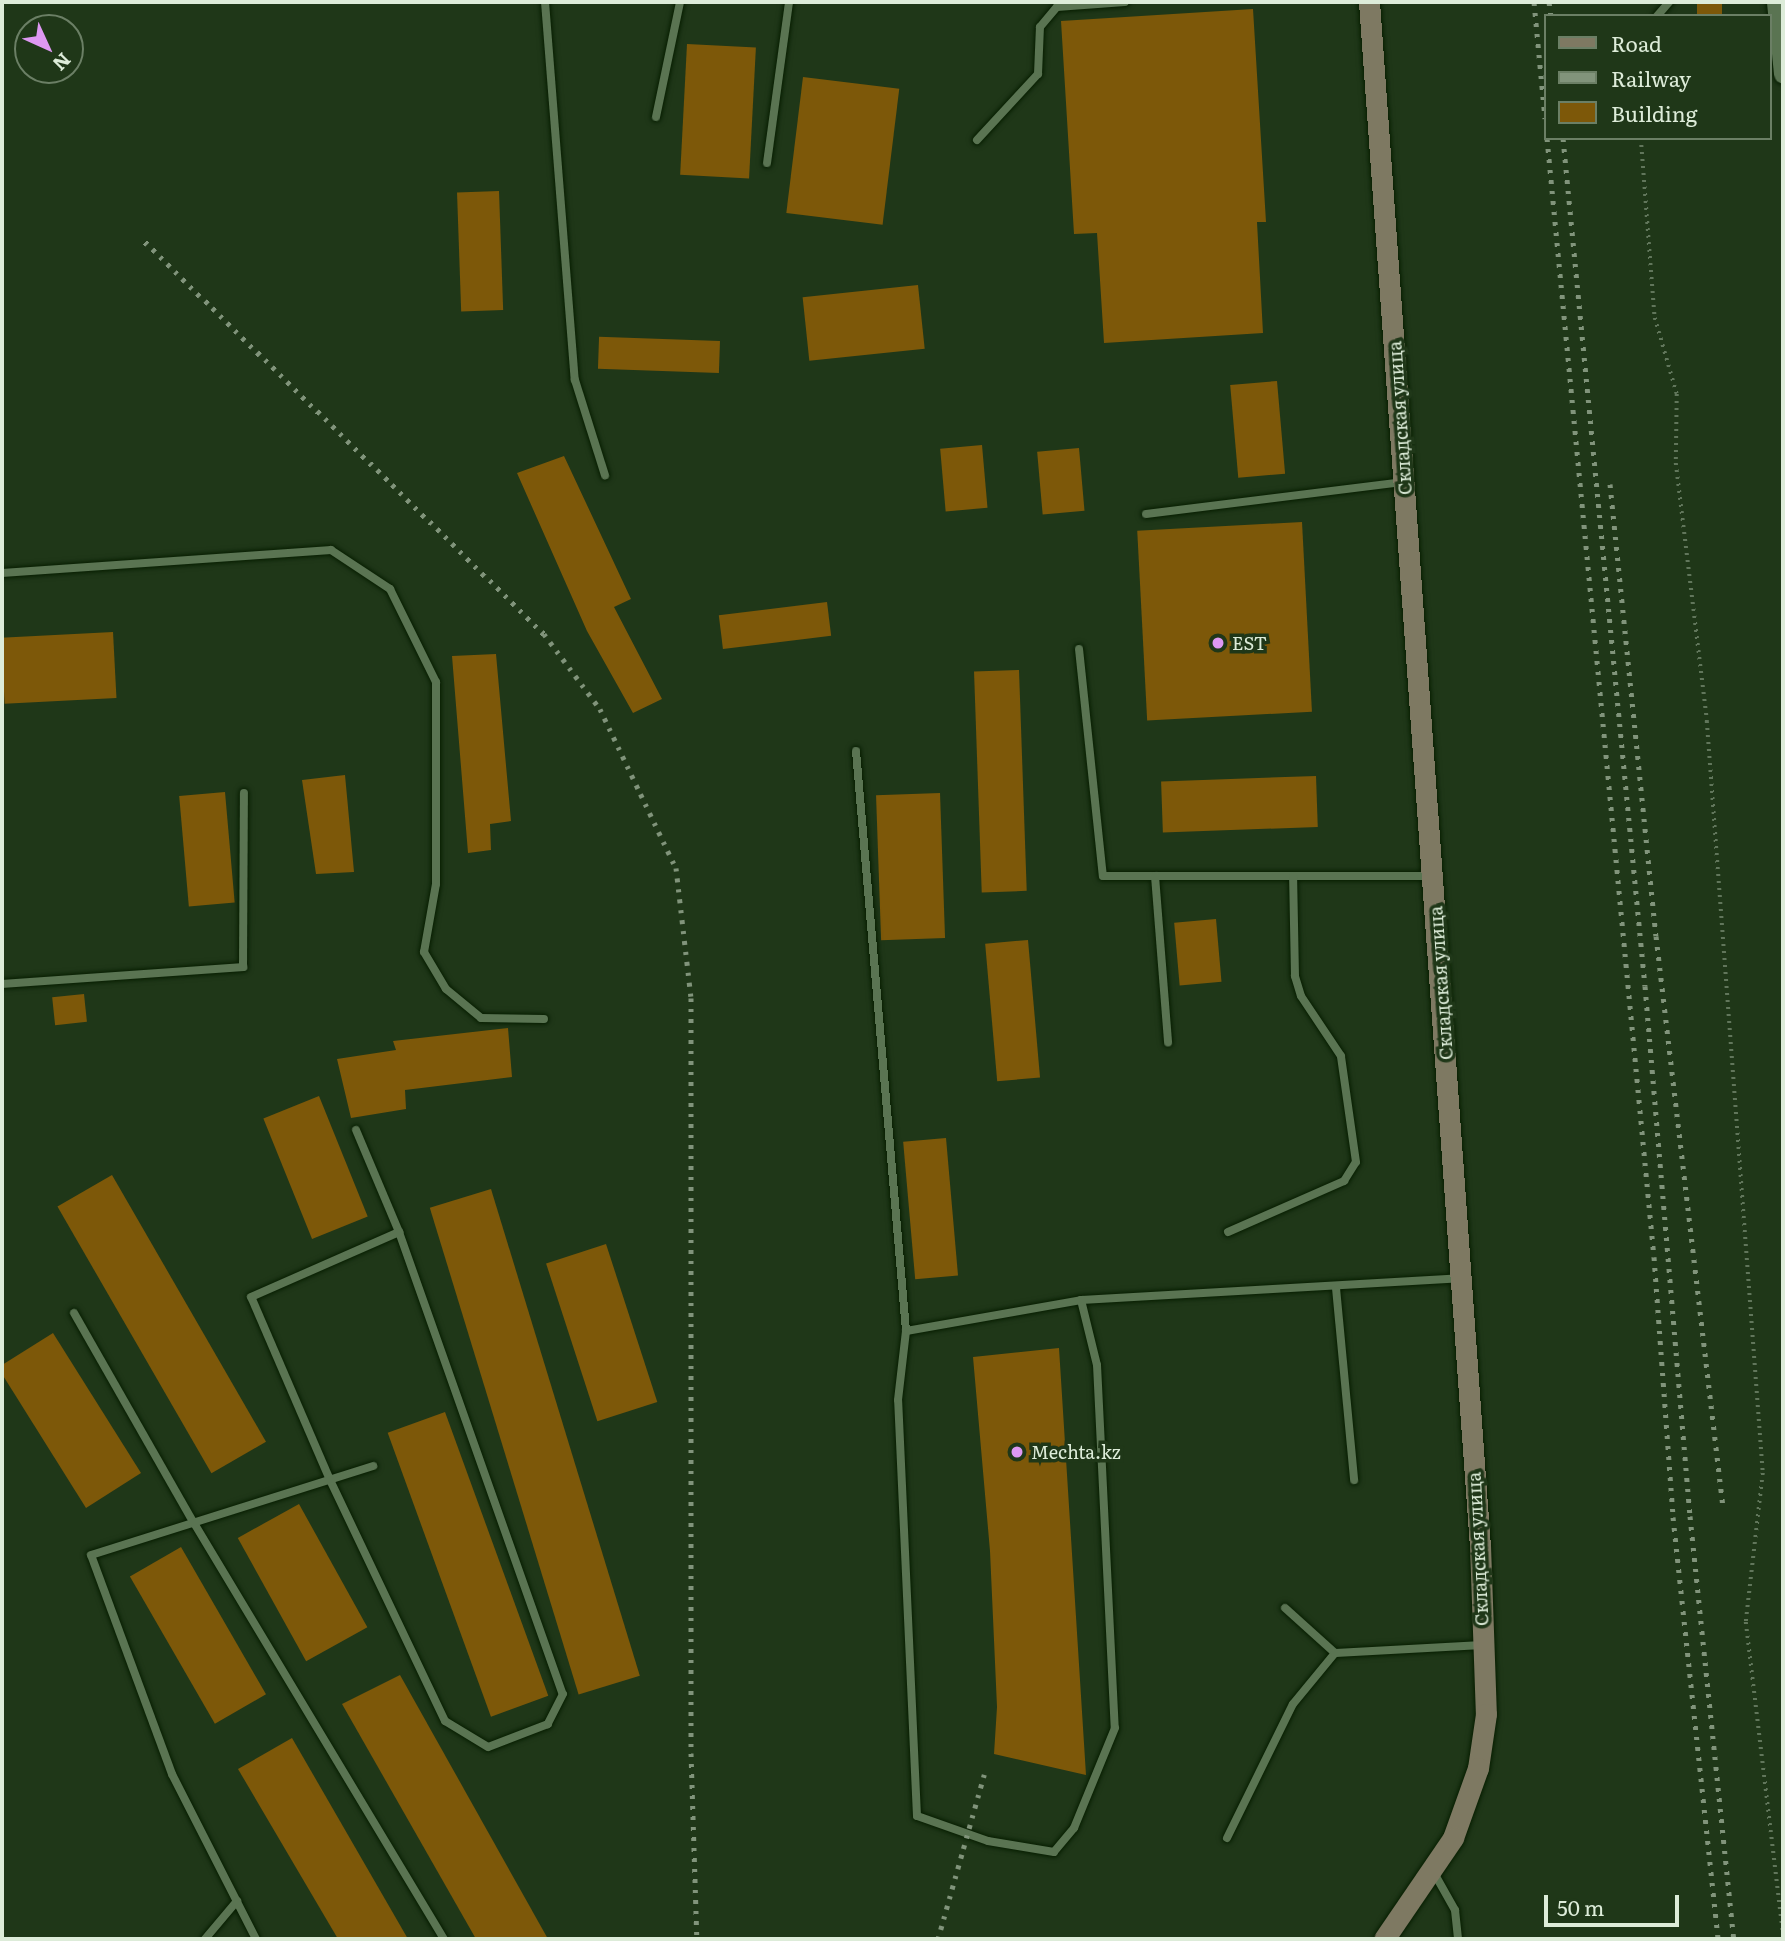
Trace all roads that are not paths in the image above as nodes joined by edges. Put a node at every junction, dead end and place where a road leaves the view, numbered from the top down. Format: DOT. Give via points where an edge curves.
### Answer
graph roads {
  1 [pos="545,2"];
  2 [pos="680,2"];
  3 [pos="789,2"];
  4 [pos="1125,2"];
  5 [pos="1369,2"];
  6 [pos="1776,2"];
  7 [pos="1783,74"];
  8 [pos="656,117"];
  9 [pos="977,140"];
  10 [pos="766,163"];
  11 [pos="605,475"];
  12 [pos="1405,481"];
  13 [pos="1146,514"];
  14 [pos="2,573"];
  15 [pos="1079,649"];
  16 [pos="856,751"];
  17 [pos="244,793"];
  18 [pos="1154,876"];
  19 [pos="1293,876"];
  20 [pos="1433,876"];
  21 [pos="2,984"];
  22 [pos="544,1019"];
  23 [pos="1168,1042"];
  24 [pos="356,1130"];
  25 [pos="399,1232"];
  26 [pos="1228,1232"];
  27 [pos="1460,1278"];
  28 [pos="1336,1288"];
  29 [pos="1081,1300"];
  30 [pos="74,1313"];
  31 [pos="906,1331"];
  32 [pos="373,1466"];
  33 [pos="330,1480"];
  34 [pos="1354,1480"];
  35 [pos="194,1523"];
  36 [pos="1286,1608"];
  37 [pos="1483,1645"];
  38 [pos="1335,1653"];
  39 [pos="1227,1838"];
  40 [pos="1433,1869"];
  41 [pos="237,1901"];
  42 [pos="205,1939"];
  43 [pos="256,1939"];
  44 [pos="444,1939"];
  45 [pos="1384,1939"];
  46 [pos="1458,1939"];
  1 -- 11 [label="lane" via="575,380"];
  2 -- 8 [label="lane"];
  3 -- 10 [label="lane"];
  4 -- 9 [label="lane" via="1056,6 1040,27 1038,74"];
  5 -- 12 [label="main road, Складская улица"];
  6 -- 7 [label="street"];
  12 -- 13 [label="lane"];
  12 -- 20 [label="main road, Складская улица"];
  14 -- 22 [label="lane" via="331,550 390,589 436,682 436,884 424,952 446,989 481,1018"];
  15 -- 18 [label="lane" via="1103,876"];
  16 -- 31 [label="lane"];
  17 -- 21 [label="lane" via="243,967"];
  18 -- 19 [label="lane"];
  18 -- 23 [label="lane"];
  19 -- 20 [label="lane"];
  19 -- 26 [label="lane" via="1295,976 1301,996 1341,1056 1356,1162 1344,1181"];
  20 -- 27 [label="main road, Складская улица"];
  24 -- 25 [label="lane"];
  25 -- 33 [label="lane" via="251,1297"];
  25 -- 33 [label="lane" via="563,1694 548,1724 488,1747 445,1721"];
  27 -- 28 [label="lane"];
  27 -- 37 [label="main road, Складская улица"];
  28 -- 29 [label="lane"];
  28 -- 34 [label="lane"];
  29 -- 31 [label="lane"];
  29 -- 31 [label="lane" via="1097,1364 1115,1727 1074,1828 1054,1852 988,1841 917,1816 898,1400"];
  30 -- 35 [label="lane"];
  32 -- 33 [label="lane"];
  33 -- 35 [label="lane"];
  35 -- 41 [label="lane" via="91,1555 172,1774"];
  35 -- 44 [label="lane"];
  36 -- 38 [label="lane"];
  37 -- 38 [label="lane"];
  37 -- 40 [label="main road, Складская улица" via="1486,1714 1478,1768 1453,1838"];
  38 -- 39 [label="lane" via="1293,1704"];
  40 -- 45 [label="main road, Складская улица"];
  40 -- 46 [label="lane" via="1455,1910"];
  41 -- 42 [label="lane"];
  41 -- 43 [label="lane"];
}
